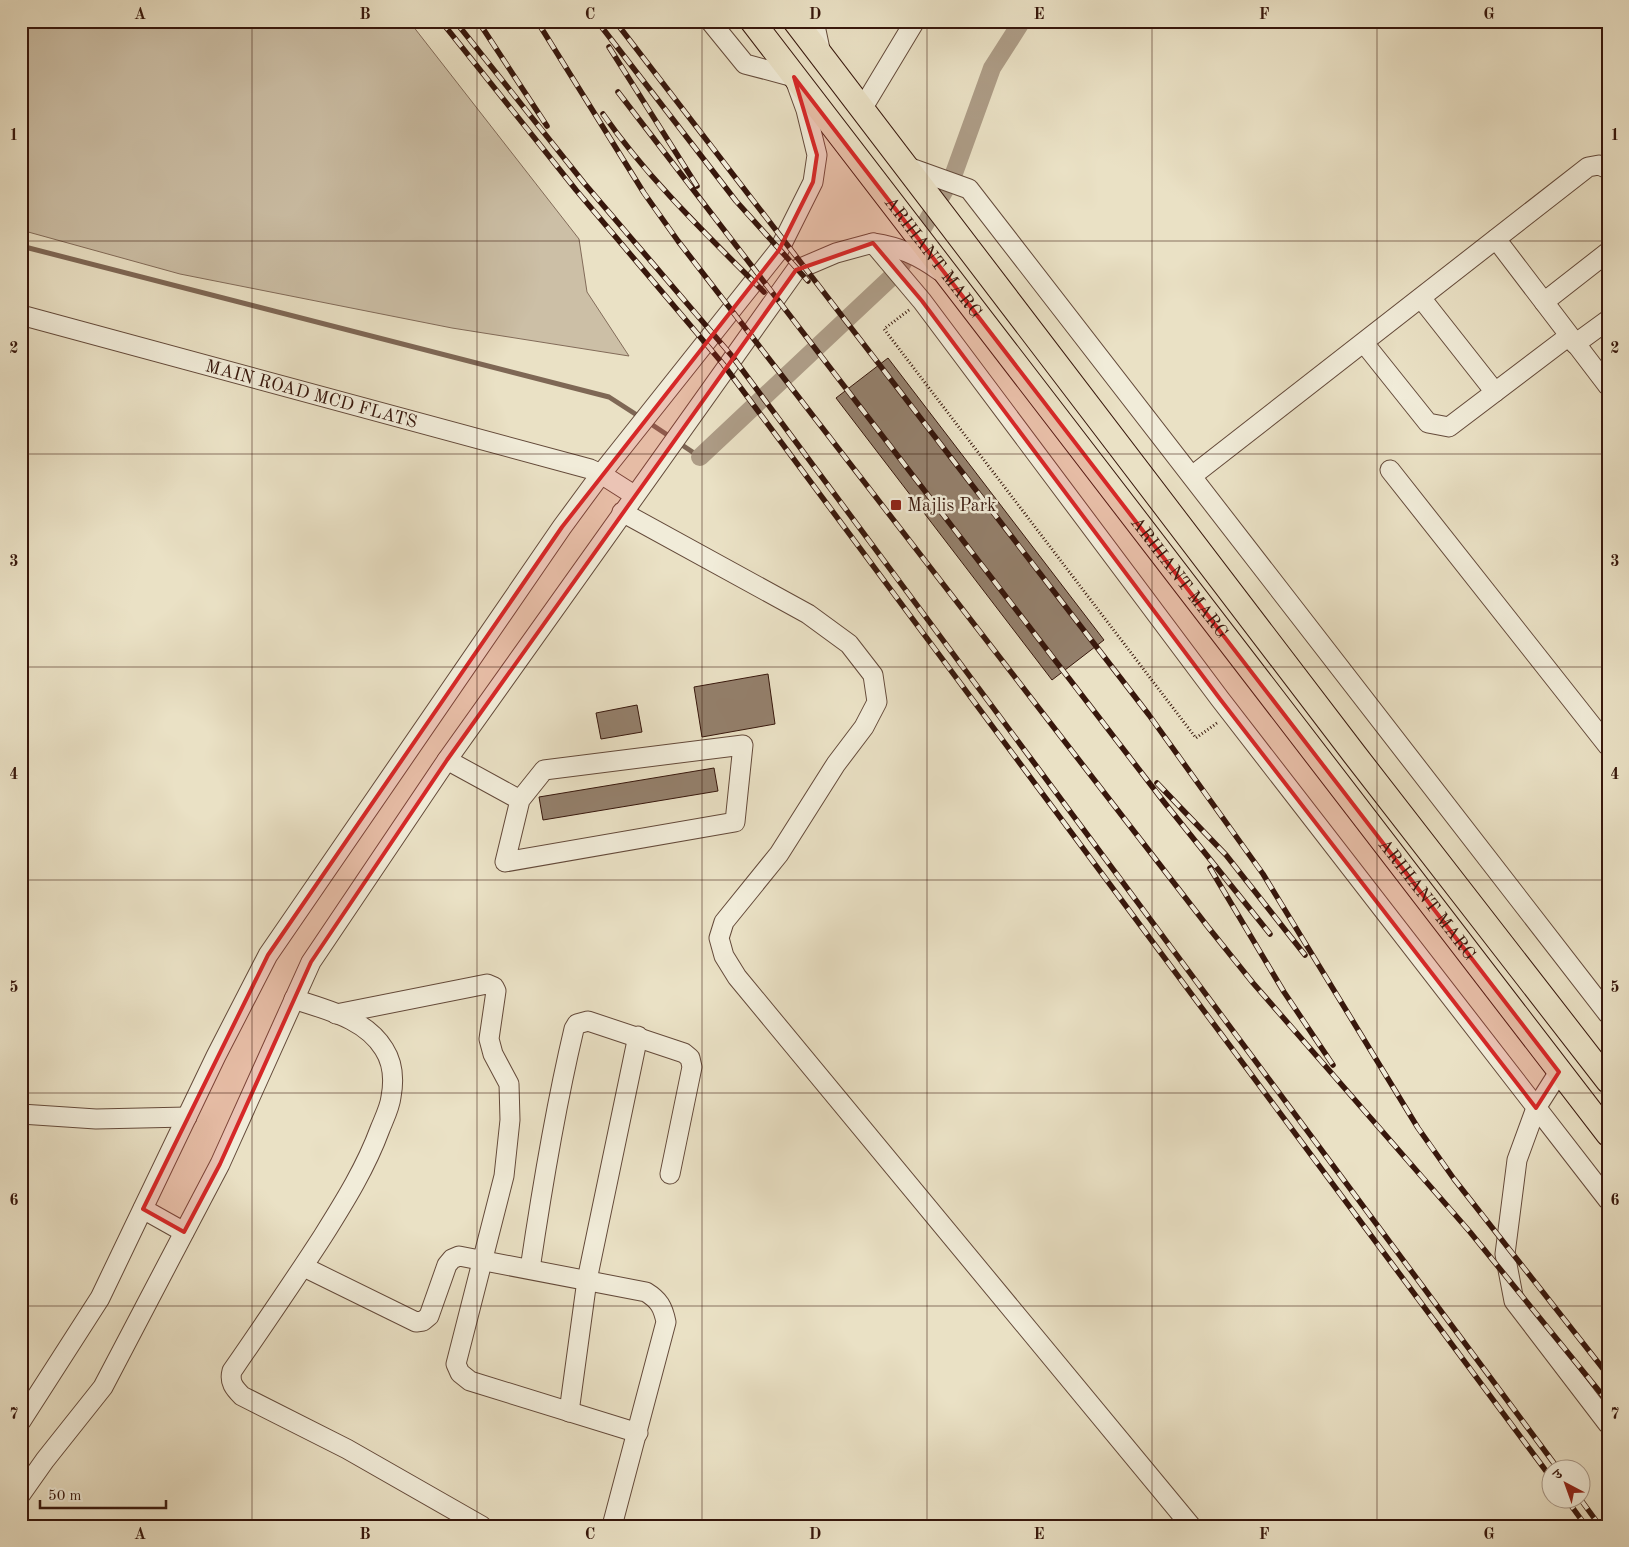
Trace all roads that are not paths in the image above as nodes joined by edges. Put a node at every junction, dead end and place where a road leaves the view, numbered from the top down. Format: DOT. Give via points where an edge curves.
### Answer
graph roads {
  1 [pos="710,21"];
  2 [pos="752,21"];
  3 [pos="795,21"];
  4 [pos="814,21"];
  5 [pos="915,21"];
  6 [pos="822,57"];
  7 [pos="794,77"];
  8 [pos="862,109"];
  9 [pos="1608,169"];
  10 [pos="911,170"];
  11 [pos="1496,239"];
  12 [pos="879,249"];
  13 [pos="1608,252"];
  14 [pos="944,270"];
  15 [pos="1421,298"];
  16 [pos="1544,302"];
  17 [pos="21,314"];
  18 [pos="1608,320"];
  19 [pos="1572,340"];
  20 [pos="1364,343"];
  21 [pos="1608,386"];
  22 [pos="1495,392"];
  23 [pos="1390,470"];
  24 [pos="601,474"];
  25 [pos="1192,476"];
  26 [pos="634,495"];
  27 [pos="622,512"];
  28 [pos="1327,718"];
  29 [pos="1302,738"];
  30 [pos="1608,746"];
  31 [pos="447,760"];
  32 [pos="520,800"];
  33 [pos="294,999"];
  34 [pos="336,1014"];
  35 [pos="1608,1014"];
  36 [pos="638,1036"];
  37 [pos="1560,1072"];
  38 [pos="1608,1081"];
  39 [pos="1536,1108"];
  40 [pos="21,1114"];
  41 [pos="186,1117"];
  42 [pos="1608,1134"];
  43 [pos="670,1174"];
  44 [pos="1608,1200"];
  45 [pos="143,1209"];
  46 [pos="184,1232"];
  47 [pos="483,1260"];
  48 [pos="304,1267"];
  49 [pos="530,1269"];
  50 [pos="587,1280"];
  51 [pos="569,1412"];
  52 [pos="21,1421"];
  53 [pos="1608,1424"];
  54 [pos="638,1433"];
  55 [pos="21,1494"];
  56 [pos="482,1526"];
  57 [pos="612,1526"];
  58 [pos="1191,1526"];
  1 -- 7 [label="street" via="745,64"];
  2 -- 7 [label="main road, ARIHANT MARG"];
  3 -- 6 [label="main road, ARIHANT MARG"];
  4 -- 6 [label="street"];
  5 -- 8 [label="street"];
  6 -- 8 [label="main road, ARIHANT MARG"];
  7 -- 14 [label="main road, ARIHANT MARG"];
  7 -- 24 [label="street" via="817,154 813,182 779,250"];
  8 -- 10 [label="main road, ARIHANT MARG"];
  9 -- 11 [label="street" via="1599,165 1588,167"];
  10 -- 25 [label="street" via="969,189"];
  10 -- 28 [label="main road, ARIHANT MARG"];
  11 -- 15 [label="street"];
  11 -- 16 [label="street"];
  12 -- 14 [label="street" via="899,247"];
  12 -- 26 [label="street" via="836,253 796,270"];
  12 -- 39 [label="street" via="922,301 1230,713"];
  13 -- 16 [label="street"];
  14 -- 29 [label="main road, ARIHANT MARG"];
  15 -- 20 [label="street"];
  15 -- 22 [label="street"];
  16 -- 19 [label="street"];
  17 -- 24 [label="street, MAIN ROAD MCD FLATS"];
  18 -- 19 [label="street"];
  19 -- 21 [label="street"];
  19 -- 22 [label="street"];
  20 -- 22 [label="street" via="1428,424 1448,427"];
  20 -- 25 [label="street"];
  23 -- 30 [label="street"];
  24 -- 26 [label="street, MAIN ROAD MCD FLATS"];
  24 -- 41 [label="street" via="268,955"];
  25 -- 35 [label="street"];
  26 -- 27 [label="street"];
  27 -- 31 [label="street"];
  27 -- 58 [label="street" via="808,614 849,644 873,675 877,702 864,727 836,764 779,854 724,922 718,938 724,956 737,977"];
  28 -- 29 [label="main road"];
  28 -- 38 [label="main road, ARIHANT MARG"];
  29 -- 37 [label="main road, ARIHANT MARG"];
  31 -- 32 [label="street"];
  31 -- 33 [label="street" via="311,962"];
  32 -- 32 [label="street" via="544,770 743,745 735,822 505,862"];
  33 -- 34 [label="street"];
  33 -- 46 [label="street" via="220,1164"];
  34 -- 47 [label="street" via="486,984 494,987 489,1039 509,1084 510,1120 504,1176"];
  34 -- 48 [label="street" via="364,1026 385,1050 392,1068 391,1097 374,1146 350,1193"];
  36 -- 43 [label="street" via="690,1058 692,1067"];
  36 -- 49 [label="street" via="588,1021 577,1024 574,1029 546,1159"];
  36 -- 50 [label="street"];
  37 -- 39 [label="street"];
  37 -- 42 [label="main road, ARIHANT MARG"];
  39 -- 44 [label="street"];
  39 -- 53 [label="street" via="1517,1160 1505,1254 1510,1285 1514,1301"];
  40 -- 41 [label="street" via="96,1119"];
  41 -- 45 [label="street"];
  45 -- 46 [label="street"];
  45 -- 52 [label="street" via="100,1298"];
  46 -- 55 [label="street" via="103,1387"];
  47 -- 48 [label="street" via="459,1256 452,1259 429,1316 416,1322"];
  47 -- 49 [label="street"];
  47 -- 51 [label="street" via="457,1356 460,1373 470,1381"];
  48 -- 56 [label="street" via="232,1371 230,1378 234,1388 242,1396 330,1440"];
  49 -- 50 [label="street"];
  50 -- 51 [label="street"];
  50 -- 54 [label="street" via="646,1292 664,1308 666,1322"];
  51 -- 54 [label="street"];
  54 -- 57 [label="street"];
}
